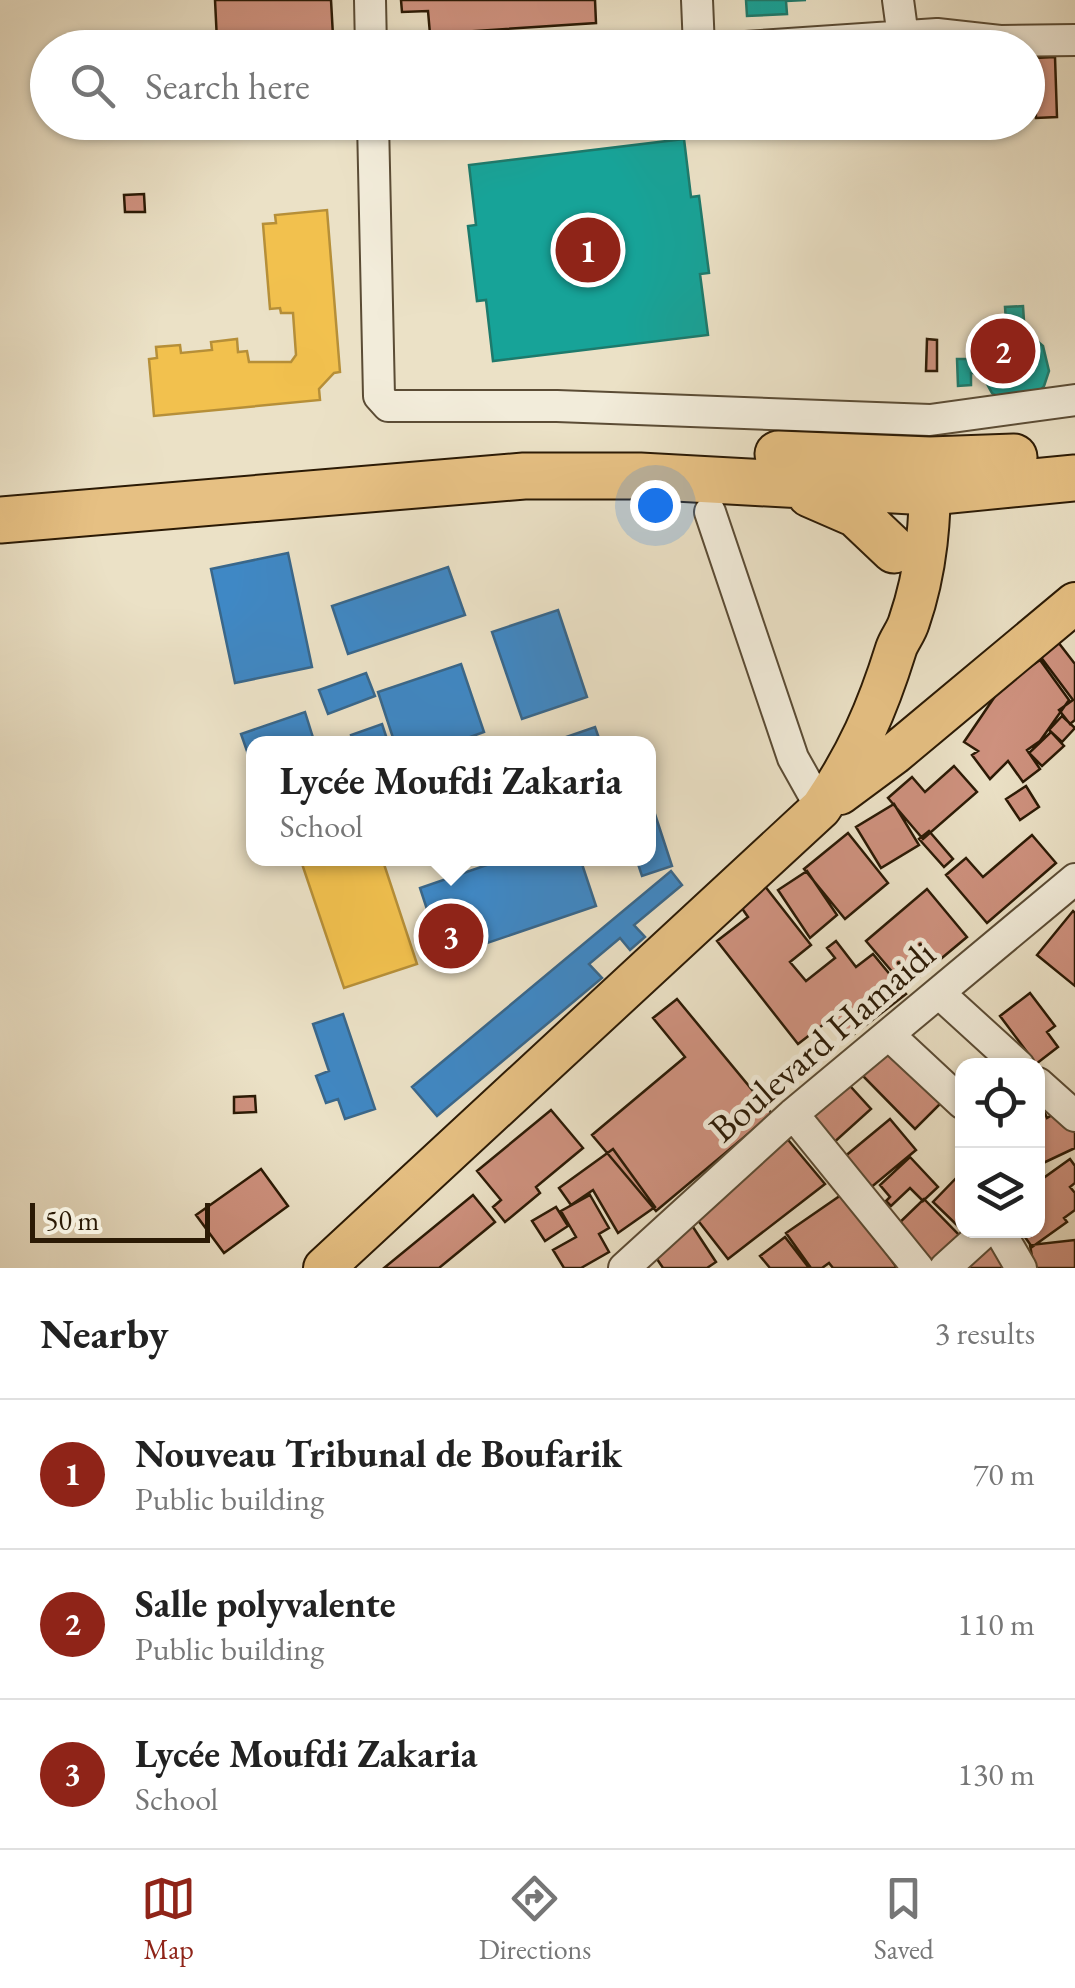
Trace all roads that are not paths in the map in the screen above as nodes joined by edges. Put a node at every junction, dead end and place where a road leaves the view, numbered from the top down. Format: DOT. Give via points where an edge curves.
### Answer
graph roads {
  1 [pos="370,0"];
  2 [pos="697,0"];
  3 [pos="898,0"];
  4 [pos="371,30"];
  5 [pos="698,30"];
  6 [pos="902,30"];
  7 [pos="1075,40"];
  8 [pos="1045,41"];
  9 [pos="373,140"];
  10 [pos="1075,400"];
  11 [pos="1075,449"];
  12 [pos="911,475"];
  13 [pos="1075,478"];
  14 [pos="780,484"];
  15 [pos="0,491"];
  16 [pos="710,512"];
  17 [pos="0,520"];
  18 [pos="894,550"];
  19 [pos="1075,603"];
  20 [pos="898,644"];
  21 [pos="883,738"];
  22 [pos="821,808"];
  23 [pos="1075,879"];
  24 [pos="938,993"];
  25 [pos="889,1035"];
  26 [pos="1010,1058"];
  27 [pos="1045,1088"];
  28 [pos="955,1096"];
  29 [pos="793,1114"];
  30 [pos="1075,1116"];
  31 [pos="978,1238"];
  32 [pos="1003,1238"];
  33 [pos="324,1268"];
  34 [pos="624,1268"];
  35 [pos="918,1268"];
  36 [pos="945,1268"];
  37 [pos="1021,1268"];
  1 -- 4 [label="street"];
  2 -- 5 [label="street"];
  3 -- 6 [label="street"];
  7 -- 8 [label="street"];
  9 -- 10 [label="street" via="379,396 388,406 930,420"];
  11 -- 12 [label="highway"];
  12 -- 13 [label="highway"];
  12 -- 14 [label="highway"];
  12 -- 15 [label="highway" via="642,449 542,450"];
  12 -- 18 [label="main road"];
  12 -- 20 [label="main road" via="924,564"];
  14 -- 17 [label="highway" via="524,476"];
  14 -- 18 [label="highway" via="856,514"];
  16 -- 22 [label="street" via="792,758"];
  18 -- 20 [label="main road"];
  19 -- 21 [label="main road"];
  20 -- 21 [label="main road"];
  21 -- 22 [label="main road"];
  22 -- 33 [label="main road"];
  23 -- 24 [label="street, Boulevard Hamaidi"];
  24 -- 25 [label="street, Boulevard Hamaidi"];
  24 -- 26 [label="street"];
  25 -- 28 [label="street"];
  25 -- 29 [label="street, Boulevard Hamaidi"];
  27 -- 30 [label="street"];
  29 -- 34 [label="street, Boulevard Hamaidi"];
  29 -- 35 [label="street"];
  31 -- 36 [label="street"];
  32 -- 37 [label="street"];
}
